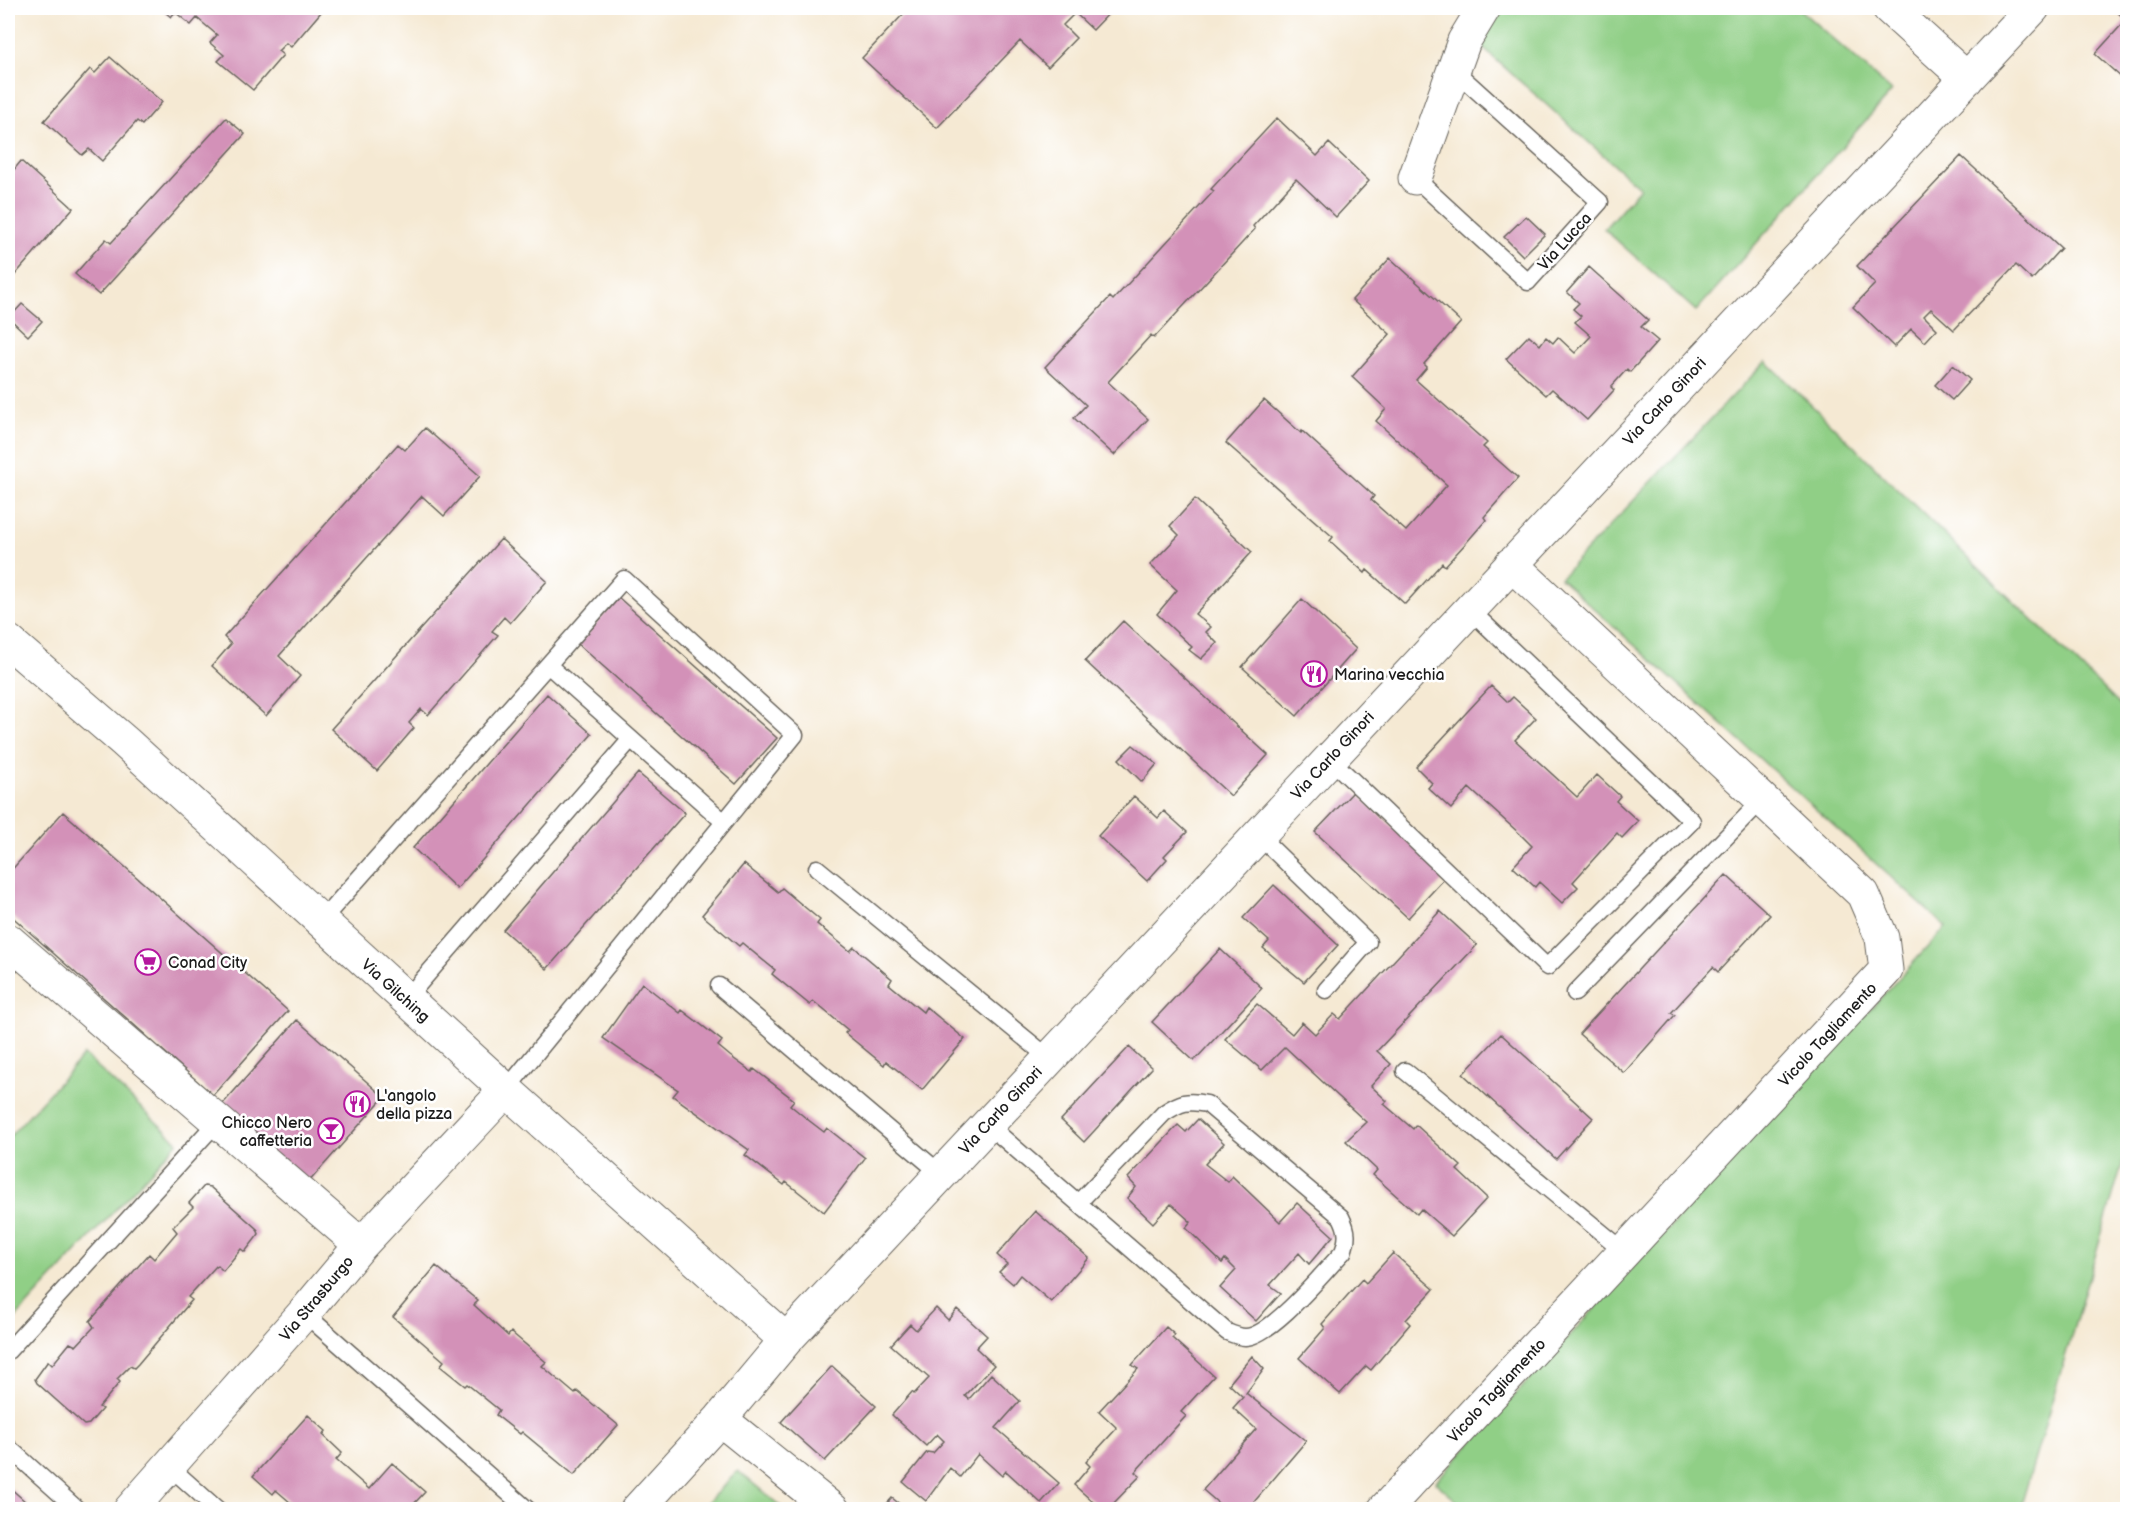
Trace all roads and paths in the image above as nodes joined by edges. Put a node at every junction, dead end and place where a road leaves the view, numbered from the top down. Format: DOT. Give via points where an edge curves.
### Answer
graph roads {
  1 [pos="1484,8"];
  2 [pos="1889,8"];
  3 [pos="2033,8"];
  4 [pos="1454,70"];
  5 [pos="1967,79"];
  6 [pos="1415,178"];
  7 [pos="1511,564"];
  8 [pos="1469,609"];
  9 [pos="8,640"];
  10 [pos="548,665"];
  11 [pos="631,739"];
  12 [pos="1329,758"];
  13 [pos="1762,800"];
  14 [pos="724,822"];
  15 [pos="1258,835"];
  16 [pos="817,868"];
  17 [pos="321,921"];
  18 [pos="8,940"];
  19 [pos="719,986"];
  20 [pos="1326,990"];
  21 [pos="1575,993"];
  22 [pos="406,999"];
  23 [pos="1049,1058"];
  24 [pos="1405,1071"];
  25 [pos="506,1090"];
  26 [pos="217,1122"];
  27 [pos="987,1124"];
  28 [pos="941,1174"];
  29 [pos="1078,1203"];
  30 [pos="360,1245"];
  31 [pos="1624,1251"];
  32 [pos="304,1313"];
  33 [pos="786,1340"];
  34 [pos="8,1351"];
  35 [pos="720,1419"];
  36 [pos="8,1447"];
  37 [pos="170,1467"];
  38 [pos="78,1509"];
  39 [pos="130,1509"];
  40 [pos="218,1509"];
  41 [pos="528,1509"];
  42 [pos="637,1509"];
  43 [pos="833,1509"];
  44 [pos="1384,1509"];
  1 -- 4 [label="street, Via Lucca" via="1464,41"];
  2 -- 5 [label="street"];
  3 -- 5 [label="street, Via Carlo Ginori"];
  4 -- 6 [label="street, Via Lucca"];
  4 -- 6 [label="lane, Via Lucca" via="1600,202 1528,282"];
  5 -- 7 [label="street, Via Carlo Ginori"];
  7 -- 8 [label="street, Via Carlo Ginori"];
  7 -- 13 [label="street, Vicolo Tagliamento"];
  8 -- 12 [label="street, Via Carlo Ginori"];
  8 -- 12 [label="lane" via="1692,820 1547,967"];
  9 -- 17 [label="street, Via Gilching"];
  10 -- 11 [label="lane"];
  10 -- 14 [label="lane" via="624,579 795,735"];
  10 -- 17 [label="lane"];
  11 -- 14 [label="lane"];
  11 -- 22 [label="lane"];
  12 -- 15 [label="street, Via Carlo Ginori"];
  13 -- 21 [label="lane"];
  13 -- 31 [label="street, Vicolo Tagliamento" via="1863,894 1882,938 1886,970"];
  14 -- 25 [label="lane"];
  15 -- 20 [label="lane" via="1368,942"];
  15 -- 23 [label="street, Via Carlo Ginori"];
  16 -- 23 [label="lane"];
  17 -- 22 [label="street, Via Gilching"];
  18 -- 26 [label="street"];
  19 -- 28 [label="lane"];
  22 -- 25 [label="street, Via Gilching"];
  23 -- 27 [label="street, Via Carlo Ginori"];
  24 -- 31 [label="lane"];
  25 -- 30 [label="street, Via Strasburgo"];
  25 -- 33 [label="street, Via Gilching"];
  26 -- 30 [label="street"];
  26 -- 34 [label="lane"];
  27 -- 28 [label="street, Via Carlo Ginori"];
  27 -- 29 [label="lane"];
  28 -- 33 [label="street, Via Carlo Ginori"];
  29 -- 29 [label="lane" via="1227,1332 1245,1337 1273,1325 1343,1252 1348,1238 1341,1217 1207,1104 1192,1101 1179,1103 1164,1113"];
  30 -- 32 [label="street, Via Strasburgo"];
  31 -- 44 [label="street, Vicolo Tagliamento"];
  32 -- 37 [label="street, Via Strasburgo"];
  32 -- 41 [label="lane"];
  33 -- 35 [label="street, Via Carlo Ginori"];
  35 -- 42 [label="street, Via Carlo Ginori"];
  35 -- 43 [label="street"];
  36 -- 38 [label="lane"];
  37 -- 39 [label="street, Via Strasburgo"];
  37 -- 40 [label="lane"];
}
